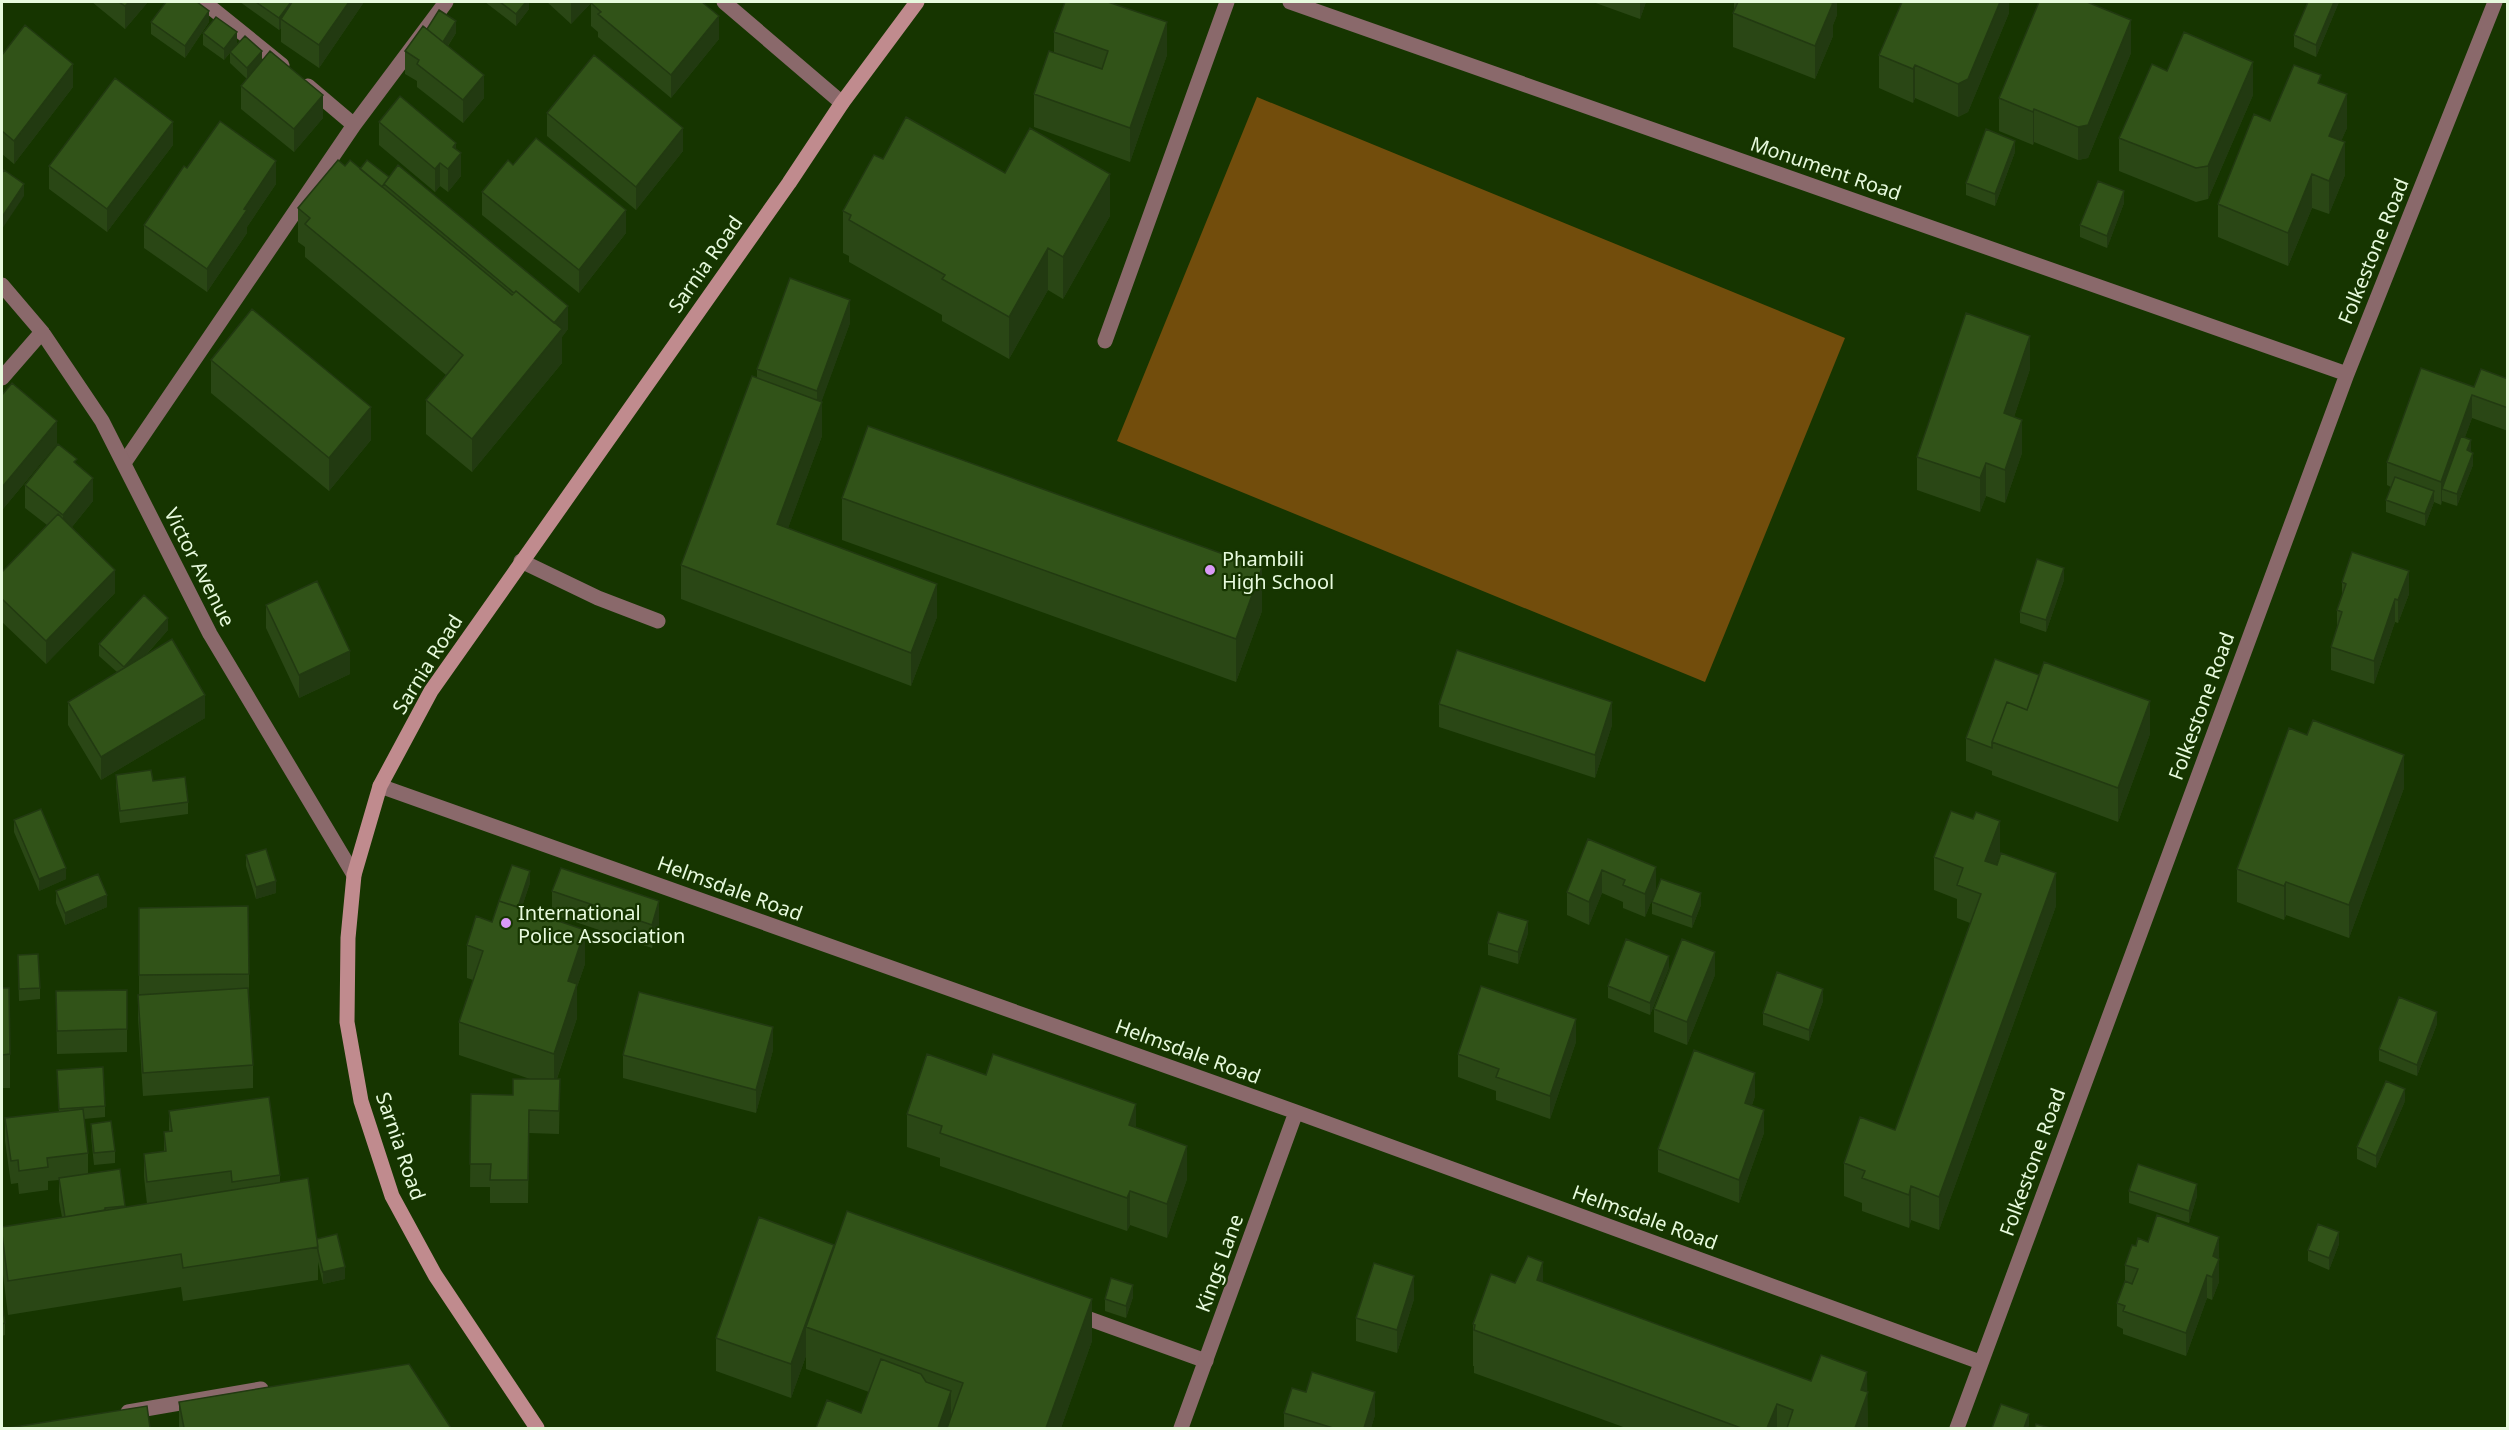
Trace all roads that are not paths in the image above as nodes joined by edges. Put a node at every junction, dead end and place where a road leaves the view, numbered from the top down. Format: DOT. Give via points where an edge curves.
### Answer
graph roads {
  1 [pos="204,2"];
  2 [pos="446,2"];
  3 [pos="724,2"];
  4 [pos="917,2"];
  5 [pos="1227,2"];
  6 [pos="1290,2"];
  7 [pos="2495,2"];
  8 [pos="842,103"];
  9 [pos="354,124"];
  10 [pos="2,285"];
  11 [pos="42,332"];
  12 [pos="1105,341"];
  13 [pos="2347,374"];
  14 [pos="2,378"];
  15 [pos="124,463"];
  16 [pos="521,561"];
  17 [pos="658,621"];
  18 [pos="380,786"];
  19 [pos="354,874"];
  20 [pos="1296,1112"];
  21 [pos="1054,1306"];
  22 [pos="1206,1361"];
  23 [pos="1980,1362"];
  24 [pos="279,1386"];
  25 [pos="110,1416"];
  26 [pos="537,1428"];
  27 [pos="1181,1428"];
  28 [pos="1957,1428"];
  1 -- 9 [label="street"];
  2 -- 9 [label="street"];
  3 -- 8 [label="street"];
  4 -- 8 [label="main road, Sarnia Road"];
  5 -- 12 [label="street"];
  6 -- 13 [label="street, Monument Road"];
  7 -- 13 [label="street, Folkestone Road"];
  8 -- 16 [label="main road, Sarnia Road"];
  9 -- 15 [label="street"];
  10 -- 11 [label="street, Victor Avenue"];
  11 -- 14 [label="street"];
  11 -- 15 [label="street, Victor Avenue" via="102,421"];
  13 -- 23 [label="street, Folkestone Road"];
  15 -- 19 [label="street, Victor Avenue" via="210,634"];
  16 -- 17 [label="street"];
  16 -- 18 [label="main road, Sarnia Road" via="431,691"];
  18 -- 19 [label="main road, Sarnia Road"];
  18 -- 20 [label="street, Helmsdale Road"];
  19 -- 26 [label="main road, Sarnia Road" via="347,1022 361,1101 392,1196 435,1275"];
  20 -- 22 [label="street, Kings Lane"];
  20 -- 23 [label="street, Helmsdale Road"];
  21 -- 22 [label="street"];
  22 -- 27 [label="street, Kings Lane"];
  23 -- 28 [label="street, Folkestone Road"];
  24 -- 25 [label="street"];
}
